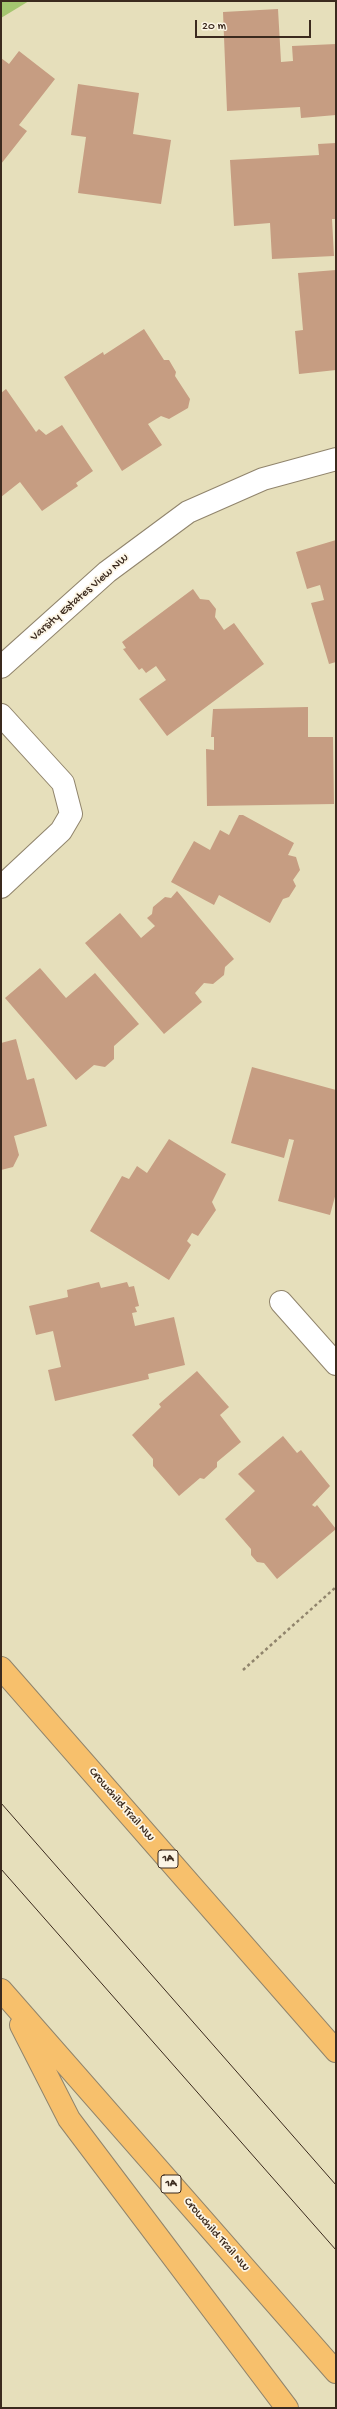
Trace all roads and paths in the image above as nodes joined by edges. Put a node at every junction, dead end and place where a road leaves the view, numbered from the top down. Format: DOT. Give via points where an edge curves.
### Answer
graph roads {
  1 [pos="336,459"];
  2 [pos="1,667"];
  3 [pos="1,715"];
  4 [pos="1,887"];
  5 [pos="281,1302"];
  6 [pos="336,1364"];
  7 [pos="336,1587"];
  8 [pos="1,1668"];
  9 [pos="243,1670"];
  10 [pos="3,1993"];
  11 [pos="336,2051"];
  12 [pos="336,2372"];
  13 [pos="287,2408"];
  1 -- 2 [label="street, Varsity Estates View NW" via="263,479 188,512 107,572"];
  3 -- 4 [label="street" via="63,784 71,814 61,831"];
  5 -- 6 [label="street"];
  7 -- 9 [label="path"];
  8 -- 11 [label="highway, Crowchild Trail NW / 1A"];
  10 -- 12 [label="highway, Crowchild Trail NW / 1A"];
  10 -- 13 [label="highway" via="68,2119"];
}
